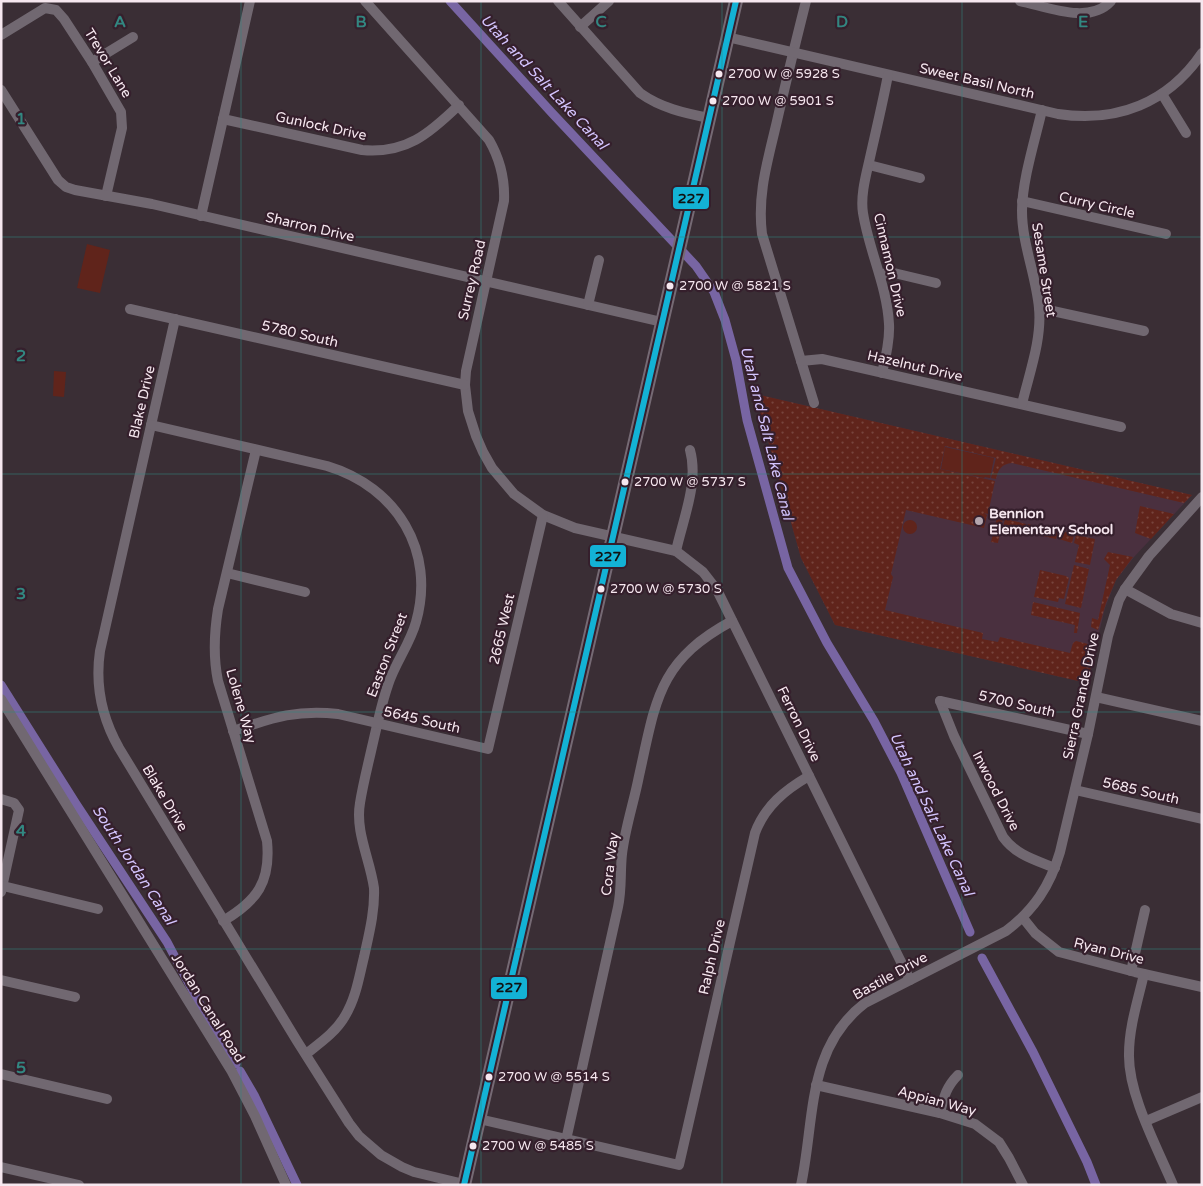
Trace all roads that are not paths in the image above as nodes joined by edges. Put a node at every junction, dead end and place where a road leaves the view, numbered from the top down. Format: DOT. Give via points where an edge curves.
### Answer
graph roads {
  1 [pos="250,1"];
  2 [pos="365,1"];
  3 [pos="558,1"];
  4 [pos="609,1"];
  5 [pos="736,1"];
  6 [pos="806,1"];
  7 [pos="1020,1"];
  8 [pos="1111,1"];
  9 [pos="580,27"];
  10 [pos="1,35"];
  11 [pos="133,37"];
  12 [pos="728,37"];
  13 [pos="793,53"];
  14 [pos="1202,53"];
  15 [pos="92,62"];
  16 [pos="888,75"];
  17 [pos="1,90"];
  18 [pos="1162,94"];
  19 [pos="459,105"];
  20 [pos="1042,110"];
  21 [pos="709,118"];
  22 [pos="223,119"];
  23 [pos="1186,133"];
  24 [pos="869,165"];
  25 [pos="920,178"];
  26 [pos="106,196"];
  27 [pos="1022,201"];
  28 [pos="201,216"];
  29 [pos="1166,234"];
  30 [pos="599,260"];
  31 [pos="880,274"];
  32 [pos="486,281"];
  33 [pos="936,283"];
  34 [pos="588,305"];
  35 [pos="1039,308"];
  36 [pos="130,309"];
  37 [pos="175,319"];
  38 [pos="662,322"];
  39 [pos="1144,331"];
  40 [pos="801,361"];
  41 [pos="882,373"];
  42 [pos="465,385"];
  43 [pos="814,404"];
  44 [pos="1022,404"];
  45 [pos="152,425"];
  46 [pos="1121,427"];
  47 [pos="256,450"];
  48 [pos="690,450"];
  49 [pos="1202,497"];
  50 [pos="543,515"];
  51 [pos="612,536"];
  52 [pos="676,551"];
  53 [pos="227,573"];
  54 [pos="1125,589"];
  55 [pos="305,592"];
  56 [pos="732,621"];
  57 [pos="1202,623"];
  58 [pos="1096,697"];
  59 [pos="1,699"];
  60 [pos="940,701"];
  61 [pos="1202,721"];
  62 [pos="378,724"];
  63 [pos="233,731"];
  64 [pos="1088,734"];
  65 [pos="488,749"];
  66 [pos="809,776"];
  67 [pos="1074,790"];
  68 [pos="1,799"];
  69 [pos="1202,819"];
  70 [pos="1055,868"];
  71 [pos="2,889"];
  72 [pos="98,908"];
  73 [pos="1145,910"];
  74 [pos="1023,918"];
  75 [pos="223,921"];
  76 [pos="1131,971"];
  77 [pos="1144,974"];
  78 [pos="1,980"];
  79 [pos="910,980"];
  80 [pos="1202,987"];
  81 [pos="74,997"];
  82 [pos="306,1054"];
  83 [pos="1,1074"];
  84 [pos="958,1075"];
  85 [pos="816,1085"];
  86 [pos="1202,1098"];
  87 [pos="107,1099"];
  88 [pos="940,1114"];
  89 [pos="479,1119"];
  90 [pos="1146,1121"];
  91 [pos="566,1140"];
  92 [pos="1,1167"];
  93 [pos="464,1184"];
  94 [pos="79,1185"];
  95 [pos="286,1185"];
  96 [pos="801,1185"];
  97 [pos="1023,1185"];
  98 [pos="1173,1185"];
  1 -- 22 [label="street"];
  2 -- 19 [label="street, Surrey Road"];
  3 -- 9 [label="street"];
  4 -- 9 [label="street"];
  5 -- 12 [label="main road"];
  6 -- 13 [label="street"];
  7 -- 8 [label="street" via="1076,14 1096,12"];
  9 -- 21 [label="street" via="629,82 648,98 667,108"];
  10 -- 15 [label="street, Trevor Lane" via="40,10 50,8 60,13"];
  11 -- 15 [label="street"];
  12 -- 13 [label="street, Sweet Basil North"];
  12 -- 21 [label="main road"];
  13 -- 16 [label="street, Sweet Basil North"];
  13 -- 40 [label="street" via="763,178 760,207 762,234"];
  14 -- 18 [label="street, Sweet Basil North"];
  15 -- 26 [label="street, Trevor Lane" via="119,107 122,122"];
  16 -- 20 [label="street, Sweet Basil North"];
  16 -- 24 [label="street, Cinnamon Drive"];
  17 -- 26 [label="street, Sharron Drive" via="58,180 70,188"];
  18 -- 20 [label="street, Sweet Basil North" via="1136,108 1102,116 1078,117"];
  18 -- 23 [label="street"];
  19 -- 22 [label="street, Gunlock Drive" via="432,131 412,143 375,152"];
  19 -- 32 [label="street, Surrey Road" via="489,140 503,175 502,212"];
  20 -- 27 [label="street, Sesame Street"];
  21 -- 38 [label="main road"];
  22 -- 28 [label="street"];
  24 -- 25 [label="street"];
  24 -- 31 [label="street, Cinnamon Drive" via="863,213"];
  26 -- 28 [label="street, Sharron Drive"];
  27 -- 29 [label="street, Curry Circle"];
  27 -- 35 [label="street, Sesame Street" via="1024,236"];
  28 -- 32 [label="street, Sharron Drive"];
  30 -- 34 [label="street"];
  31 -- 33 [label="street" via="894,273"];
  31 -- 41 [label="street, Cinnamon Drive" via="890,325"];
  32 -- 34 [label="street, Sharron Drive"];
  32 -- 42 [label="street, Surrey Road"];
  34 -- 38 [label="street, Sharron Drive"];
  35 -- 39 [label="street"];
  35 -- 44 [label="street, Sesame Street" via="1039,330"];
  36 -- 37 [label="street, 5780 South"];
  37 -- 42 [label="street, 5780 South"];
  37 -- 45 [label="street, Blake Drive"];
  38 -- 51 [label="main road"];
  40 -- 41 [label="street, Hazelnut Drive" via="822,359"];
  40 -- 43 [label="street"];
  41 -- 44 [label="street, Hazelnut Drive"];
  42 -- 50 [label="street, Surrey Road" via="468,411 476,436 492,468 514,494"];
  44 -- 46 [label="street, Hazelnut Drive"];
  45 -- 47 [label="street, Easton Street"];
  45 -- 75 [label="street, Blake Drive" via="100,651 101,703 119,748"];
  47 -- 53 [label="street, Lolene Way"];
  47 -- 62 [label="street, Easton Street" via="348,473 376,490 407,528 420,566 420,603 413,629 388,683"];
  48 -- 52 [label="street" via="694,475"];
  49 -- 54 [label="street, Sierra Grande Drive" via="1149,556"];
  50 -- 51 [label="street, Surrey Road" via="575,528"];
  50 -- 65 [label="street, 2665 West"];
  51 -- 52 [label="street, Ferron Drive"];
  51 -- 89 [label="main road"];
  52 -- 56 [label="street, Ferron Drive" via="711,582"];
  53 -- 55 [label="street"];
  53 -- 63 [label="street, Lolene Way" via="215,632 214,656"];
  54 -- 57 [label="street" via="1171,614"];
  54 -- 58 [label="street, Sierra Grande Drive" via="1108,636"];
  56 -- 66 [label="street, Ferron Drive"];
  56 -- 91 [label="street, Cora Way" via="707,635 682,657 667,679 656,706 623,846 618,907"];
  58 -- 61 [label="street"];
  58 -- 64 [label="street, Sierra Grande Drive"];
  59 -- 95 [label="street, Jordan Canal Road" via="231,1070"];
  60 -- 64 [label="street, 5700 South"];
  60 -- 70 [label="street, Inwood Drive" via="1003,837 1020,854"];
  62 -- 63 [label="street, 5645 South" via="338,714 307,712 271,718"];
  62 -- 65 [label="street, 5645 South"];
  62 -- 82 [label="street, Easton Street" via="358,814 374,888 370,930 356,990 345,1018"];
  63 -- 75 [label="street, Lolene Way" via="267,841 268,856 264,879 256,895"];
  64 -- 67 [label="street, Sierra Grande Drive"];
  66 -- 79 [label="street, Ferron Drive"];
  66 -- 91 [label="street, Ralph Drive" via="777,798 755,833 679,1166"];
  67 -- 69 [label="street, 5685 South"];
  67 -- 70 [label="street, Sierra Grande Drive"];
  68 -- 71 [label="street" via="11,801 19,810"];
  70 -- 74 [label="street, Sierra Grande Drive" via="1044,891"];
  71 -- 72 [label="street"];
  73 -- 76 [label="street"];
  74 -- 76 [label="street, Ryan Drive" via="1035,933 1059,952"];
  74 -- 79 [label="street, Bastile Drive" via="992,939"];
  75 -- 82 [label="street, Blake Drive"];
  76 -- 77 [label="street, Ryan Drive"];
  77 -- 80 [label="street, Ryan Drive"];
  77 -- 90 [label="street" via="1128,1055 1134,1092"];
  78 -- 81 [label="street"];
  79 -- 85 [label="street, Bastile Drive" via="865,1003 840,1027 822,1060"];
  82 -- 93 [label="street, Blake Drive" via="349,1123 371,1148 402,1168"];
  83 -- 87 [label="street"];
  84 -- 88 [label="street" via="950,1083"];
  85 -- 88 [label="street, Appian Way"];
  85 -- 96 [label="street, Bastile Drive"];
  86 -- 90 [label="street"];
  88 -- 97 [label="street, Appian Way" via="975,1124 999,1142"];
  89 -- 91 [label="street"];
  89 -- 93 [label="main road"];
  90 -- 98 [label="street"];
  92 -- 94 [label="street"];
}
